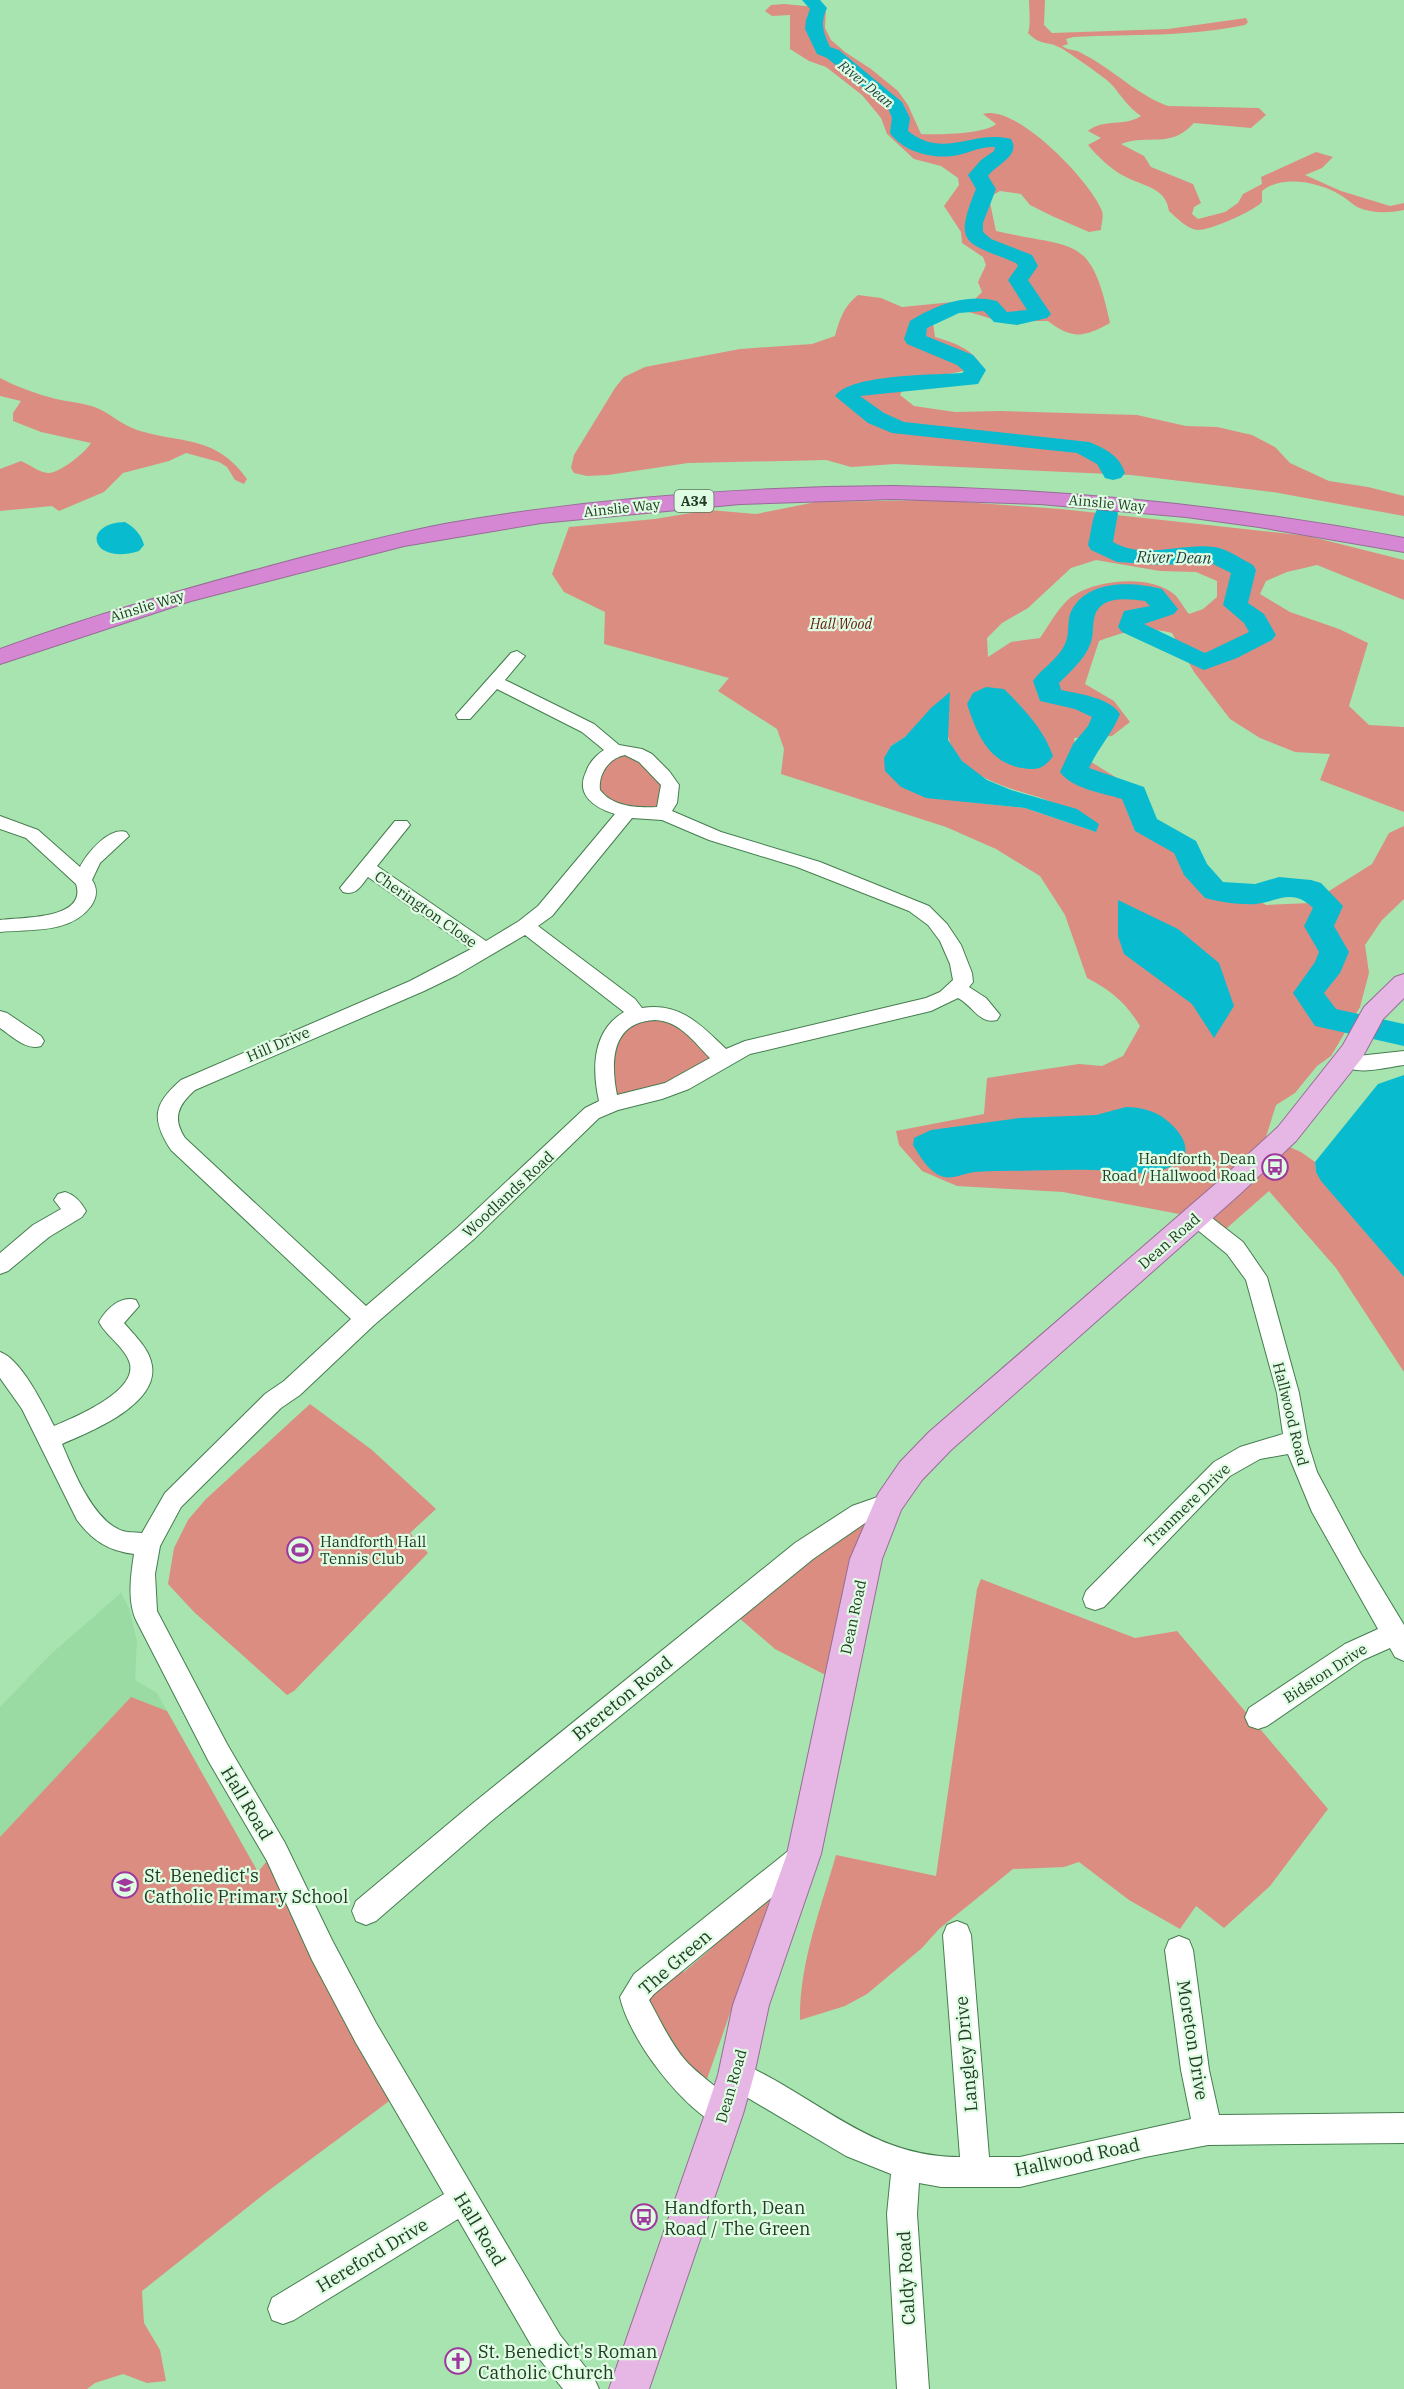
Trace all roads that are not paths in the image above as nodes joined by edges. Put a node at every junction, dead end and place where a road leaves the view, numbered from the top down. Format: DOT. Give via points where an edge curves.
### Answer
graph roads {
  1 [pos="1404,528"];
  2 [pos="1404,544"];
  3 [pos="0,636"];
  4 [pos="517,656"];
  5 [pos="0,657"];
  6 [pos="495,681"];
  7 [pos="464,715"];
  8 [pos="615,751"];
  9 [pos="627,812"];
  10 [pos="662,813"];
  11 [pos="0,822"];
  12 [pos="401,825"];
  13 [pos="120,836"];
  14 [pos="366,867"];
  15 [pos="83,880"];
  16 [pos="349,888"];
  17 [pos="0,926"];
  18 [pos="526,926"];
  19 [pos="486,950"];
  20 [pos="1404,983"];
  21 [pos="956,990"];
  22 [pos="637,1014"];
  23 [pos="990,1014"];
  24 [pos="0,1018"];
  25 [pos="34,1041"];
  26 [pos="1350,1055"];
  27 [pos="722,1057"];
  28 [pos="1404,1058"];
  29 [pos="609,1103"];
  30 [pos="65,1200"];
  31 [pos="1196,1217"];
  32 [pos="0,1265"];
  33 [pos="128,1306"];
  34 [pos="366,1319"];
  35 [pos="0,1361"];
  36 [pos="49,1439"];
  37 [pos="1296,1443"];
  38 [pos="889,1503"];
  39 [pos="148,1544"];
  40 [pos="1095,1599"];
  41 [pos="1399,1641"];
  42 [pos="1258,1717"];
  43 [pos="804,1854"];
  44 [pos="366,1911"];
  45 [pos="957,1935"];
  46 [pos="1179,1950"];
  47 [pos="736,2074"];
  48 [pos="724,2114"];
  49 [pos="1404,2128"];
  50 [pos="1208,2130"];
  51 [pos="906,2166"];
  52 [pos="976,2172"];
  53 [pos="462,2200"];
  54 [pos="283,2309"];
  55 [pos="583,2389"];
  56 [pos="629,2389"];
  57 [pos="913,2389"];
  1 -- 3 [label="highway, Ainslie Way / A34" via="1253,502 1076,484 814,473 715,478 518,499 307,542 110,597"];
  2 -- 5 [label="highway, Ainslie Way / A34" via="1241,517 1031,496 817,493 717,499 527,518 418,536 122,613"];
  4 -- 6 [label="street"];
  6 -- 7 [label="street"];
  6 -- 8 [label="street" via="588,728"];
  8 -- 9 [label="street" via="595,770 591,790 600,801"];
  8 -- 10 [label="street" via="639,753 662,773 670,785"];
  9 -- 10 [label="street"];
  9 -- 18 [label="street, Hill Drive"];
  10 -- 21 [label="street" via="718,837 804,863 927,914 939,926 963,970 963,982"];
  11 -- 15 [label="street" via="32,834"];
  12 -- 14 [label="street, Cherington Close"];
  13 -- 15 [label="street" via="93,860"];
  14 -- 16 [label="street, Cherington Close"];
  14 -- 19 [label="street, Cherington Close"];
  15 -- 17 [label="street" via="87,886 85,900 66,917"];
  18 -- 19 [label="street, Hill Drive"];
  18 -- 22 [label="street"];
  19 -- 34 [label="street, Hill Drive" via="417,986 216,1071 188,1085 168,1105 169,1131 178,1144"];
  20 -- 26 [label="main road, Dean Road" via="1376,1010"];
  21 -- 23 [label="street" via="977,1000"];
  21 -- 27 [label="street, Woodlands Road" via="911,1010 788,1036"];
  22 -- 27 [label="street" via="671,1015"];
  22 -- 29 [label="street" via="615,1028 607,1040 604,1082"];
  24 -- 25 [label="street"];
  26 -- 28 [label="street" via="1356,1063"];
  26 -- 31 [label="main road, Dean Road" via="1287,1134"];
  27 -- 29 [label="street, Woodlands Road" via="671,1088"];
  29 -- 34 [label="street, Woodlands Road" via="592,1113 466,1233"];
  30 -- 32 [label="street" via="75,1211 41,1231"];
  31 -- 37 [label="street, Hallwood Road" via="1235,1248 1256,1277 1288,1392"];
  31 -- 38 [label="main road, Dean Road" via="940,1441 910,1472"];
  33 -- 36 [label="street" via="110,1322 133,1351 142,1376 116,1405"];
  34 -- 39 [label="street, Woodlands Road" via="273,1401 172,1500"];
  35 -- 36 [label="street" via="30,1402"];
  36 -- 39 [label="street" via="95,1526 124,1542"];
  37 -- 40 [label="street, Tranmere Drive" via="1256,1449 1222,1469"];
  37 -- 41 [label="street, Hallwood Road" via="1320,1505"];
  38 -- 43 [label="main road, Dean Road" via="866,1559"];
  38 -- 44 [label="street, Brereton Road" via="860,1513 804,1551"];
  39 -- 53 [label="street, Hall Road" via="143,1574 145,1612 218,1753 276,1852 366,2033"];
  41 -- 42 [label="street, Bidston Drive" via="1354,1652"];
  43 -- 47 [label="main road, Dean Road" via="751,2005"];
  43 -- 48 [label="street, The Green" via="644,1984 634,1997 674,2069"];
  45 -- 52 [label="street, Langley Drive"];
  46 -- 50 [label="street, Moreton Drive" via="1195,2070"];
  47 -- 48 [label="main road, Dean Road"];
  47 -- 51 [label="street, Hallwood Road" via="856,2146"];
  48 -- 56 [label="main road, Dean Road"];
  49 -- 50 [label="street, Hallwood Road"];
  50 -- 52 [label="street, Hallwood Road" via="1020,2172"];
  51 -- 52 [label="street, Hallwood Road"];
  51 -- 57 [label="street, Caldy Road" via="902,2214"];
  53 -- 54 [label="street, Hereford Drive"];
  53 -- 55 [label="street, Hall Road" via="549,2346"];
}
